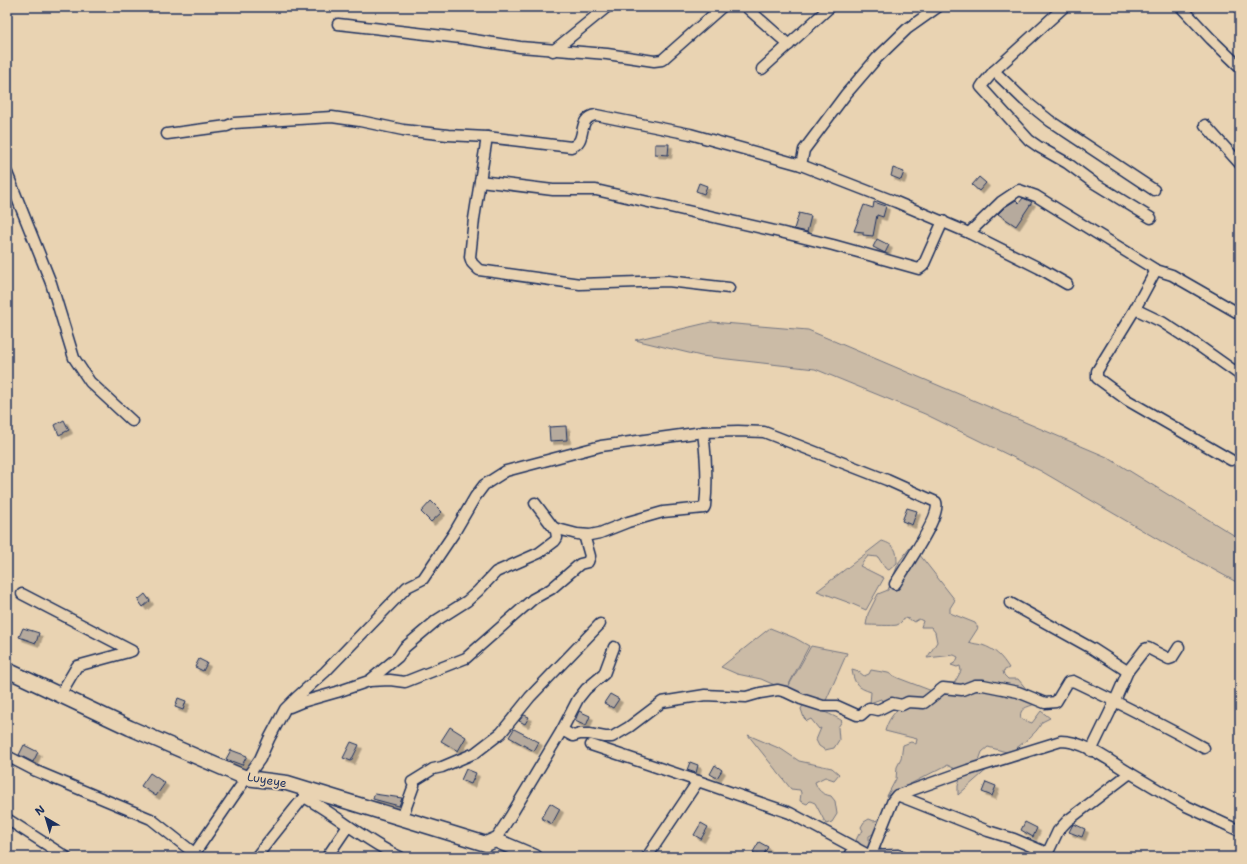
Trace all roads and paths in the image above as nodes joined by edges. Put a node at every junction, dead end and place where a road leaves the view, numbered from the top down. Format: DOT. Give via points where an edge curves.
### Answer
graph roads {
  1 [pos="607,7"];
  2 [pos="722,7"];
  3 [pos="746,7"];
  4 [pos="830,7"];
  5 [pos="938,7"];
  6 [pos="1064,7"];
  7 [pos="1181,7"];
  8 [pos="338,24"];
  9 [pos="789,45"];
  10 [pos="553,51"];
  11 [pos="1240,67"];
  12 [pos="762,69"];
  13 [pos="994,71"];
  14 [pos="1205,125"];
  15 [pos="167,134"];
  16 [pos="487,137"];
  17 [pos="1240,164"];
  18 [pos="801,165"];
  19 [pos="7,173"];
  20 [pos="480,180"];
  21 [pos="1154,190"];
  22 [pos="1151,218"];
  23 [pos="943,221"];
  24 [pos="969,233"];
  25 [pos="1156,270"];
  26 [pos="1067,284"];
  27 [pos="729,288"];
  28 [pos="1135,309"];
  29 [pos="1240,314"];
  30 [pos="1240,375"];
  31 [pos="132,421"];
  32 [pos="703,432"];
  33 [pos="1231,460"];
  34 [pos="535,503"];
  35 [pos="554,528"];
  36 [pos="584,534"];
  37 [pos="895,584"];
  38 [pos="22,594"];
  39 [pos="1010,603"];
  40 [pos="600,624"];
  41 [pos="614,647"];
  42 [pos="1179,647"];
  43 [pos="7,670"];
  44 [pos="1128,671"];
  45 [pos="369,681"];
  46 [pos="60,695"];
  47 [pos="1115,701"];
  48 [pos="285,709"];
  49 [pos="562,730"];
  50 [pos="591,745"];
  51 [pos="1204,748"];
  52 [pos="1091,751"];
  53 [pos="7,756"];
  54 [pos="1130,774"];
  55 [pos="246,778"];
  56 [pos="698,781"];
  57 [pos="307,794"];
  58 [pos="898,795"];
  59 [pos="402,818"];
  60 [pos="7,819"];
  61 [pos="348,826"];
  62 [pos="1240,831"];
  63 [pos="495,840"];
  64 [pos="855,847"];
  65 [pos="196,856"];
  66 [pos="66,857"];
  67 [pos="256,857"];
  68 [pos="327,857"];
  69 [pos="400,857"];
  70 [pos="535,857"];
  71 [pos="647,857"];
  72 [pos="849,857"];
  73 [pos="870,857"];
  74 [pos="902,857"];
  1 -- 10 [label="street"];
  2 -- 10 [label="street" via="662,60"];
  3 -- 9 [label="street"];
  4 -- 9 [label="street"];
  5 -- 18 [label="street" via="907,29 877,58 804,150"];
  6 -- 13 [label="street"];
  7 -- 11 [label="street"];
  8 -- 10 [label="street"];
  9 -- 12 [label="street"];
  13 -- 21 [label="street" via="1050,121"];
  13 -- 22 [label="street" via="981,88 1029,140 1068,163 1094,184"];
  14 -- 17 [label="street"];
  15 -- 16 [label="street" via="234,123 332,117 403,130"];
  16 -- 18 [label="street" via="571,147 579,141 585,119 596,115 690,134"];
  16 -- 20 [label="street"];
  18 -- 23 [label="street"];
  19 -- 31 [label="street" via="51,283 74,358 87,379"];
  20 -- 23 [label="street" via="553,190 596,190 784,233 919,269 923,266"];
  20 -- 27 [label="street" via="470,257 479,270 580,284 668,281"];
  23 -- 24 [label="street"];
  24 -- 25 [label="street" via="1001,202 1019,190 1036,196"];
  24 -- 26 [label="street"];
  25 -- 28 [label="street"];
  25 -- 29 [label="street" via="1172,275"];
  28 -- 30 [label="street" via="1168,326"];
  28 -- 33 [label="street" via="1097,371 1097,378 1127,400"];
  32 -- 36 [label="street" via="707,492 704,508 662,512 600,533"];
  32 -- 37 [label="street" via="764,432 936,502 938,508 923,540"];
  32 -- 48 [label="street" via="601,446 504,472 484,485 423,579 407,587 325,672"];
  34 -- 35 [label="street"];
  35 -- 36 [label="street"];
  35 -- 45 [label="street" via="557,533 555,541 542,551 496,572 467,602 431,625"];
  36 -- 45 [label="street" via="590,556 588,562 580,564 551,589 533,599 466,658 405,682"];
  38 -- 46 [label="street" via="132,651 78,666"];
  39 -- 44 [label="street"];
  40 -- 59 [label="street" via="530,696 501,733 475,753 433,769 412,782 414,785"];
  41 -- 49 [label="street" via="604,674 578,699"];
  42 -- 44 [label="street" via="1169,659 1148,648 1145,649"];
  43 -- 46 [label="street, Luyeye"];
  44 -- 47 [label="street"];
  45 -- 48 [label="street"];
  46 -- 55 [label="street, Luyeye"];
  47 -- 49 [label="street" via="1073,681 1068,682 1056,702 1051,703 1018,692 975,685 962,690 942,688 924,703 892,703 878,710 869,708 857,716 837,706 823,706 778,690 746,697 705,695 662,702 612,737 589,734 573,736"];
  47 -- 51 [label="street"];
  47 -- 52 [label="street"];
  48 -- 55 [label="street" via="260,760"];
  49 -- 63 [label="street"];
  50 -- 56 [label="street"];
  52 -- 54 [label="street"];
  52 -- 58 [label="street" via="1074,743 1061,741 975,767"];
  53 -- 65 [label="street" via="36,771 150,819"];
  54 -- 58 [label="street" via="1067,821 1058,831 1049,850 1045,852"];
  54 -- 62 [label="street" via="1184,805"];
  55 -- 57 [label="street, Luyeye" via="287,783"];
  55 -- 65 [label="street"];
  56 -- 64 [label="street" via="790,813"];
  56 -- 71 [label="street"];
  57 -- 59 [label="street, Luyeye"];
  57 -- 61 [label="street"];
  57 -- 67 [label="street"];
  58 -- 73 [label="street" via="893,800"];
  59 -- 63 [label="street, Luyeye" via="486,844"];
  60 -- 66 [label="street"];
  61 -- 68 [label="street"];
  61 -- 69 [label="street" via="375,845"];
  63 -- 70 [label="street, Luyeye"];
  64 -- 72 [label="street"];
  64 -- 73 [label="street"];
  73 -- 74 [label="street"];
}
